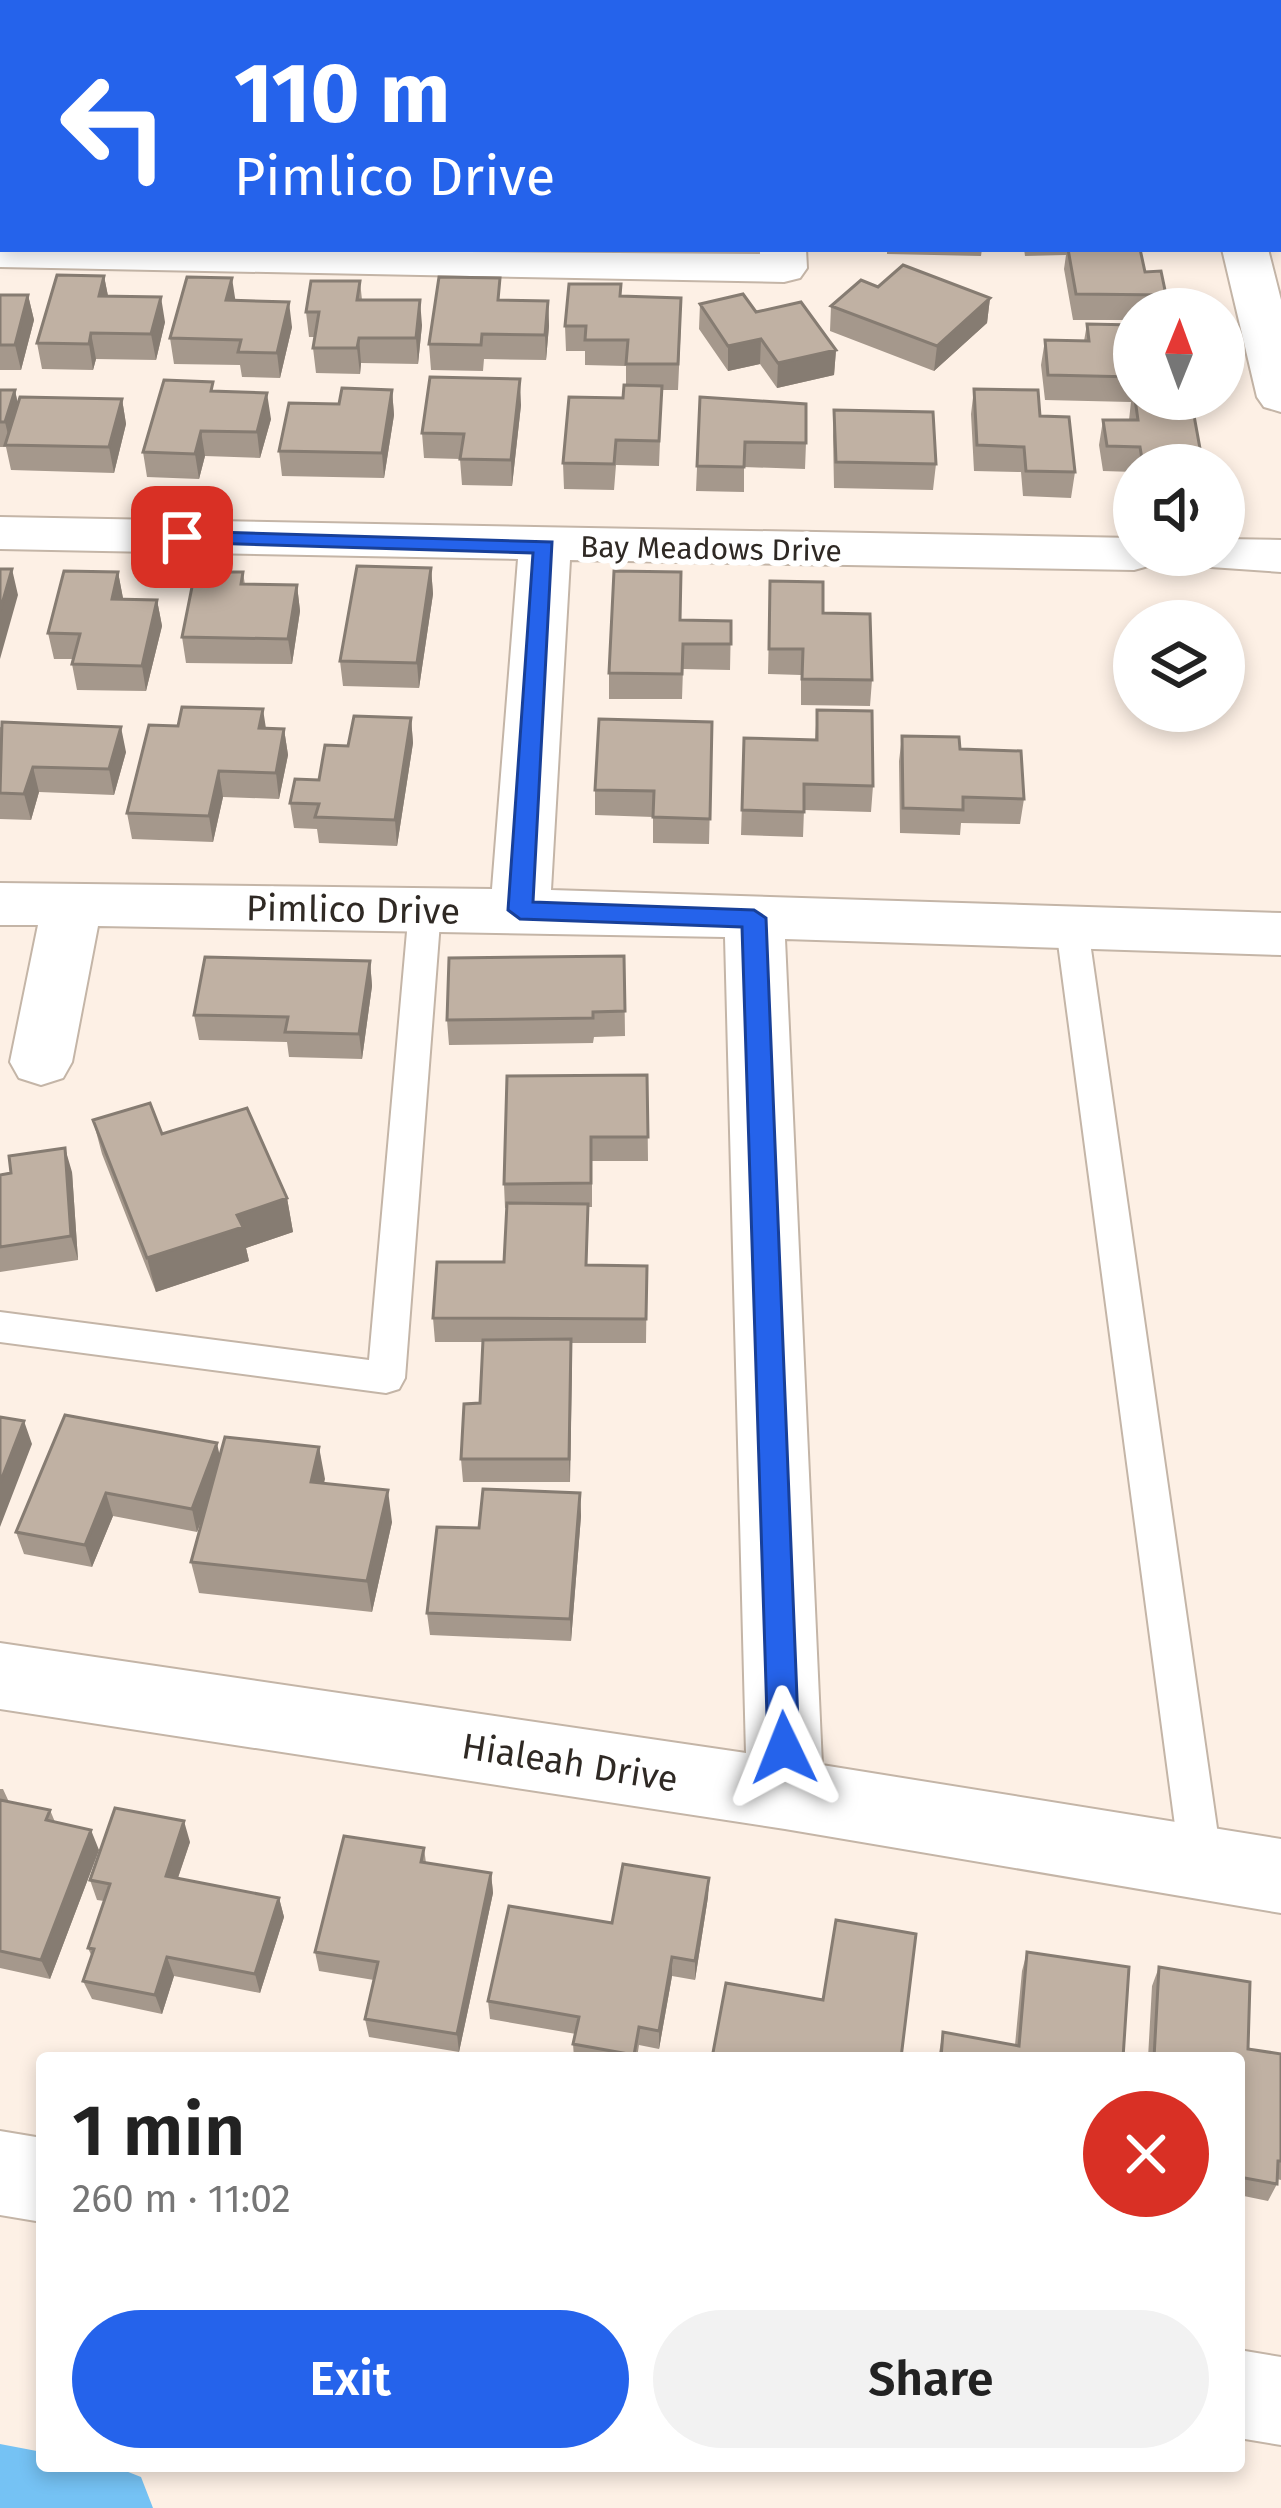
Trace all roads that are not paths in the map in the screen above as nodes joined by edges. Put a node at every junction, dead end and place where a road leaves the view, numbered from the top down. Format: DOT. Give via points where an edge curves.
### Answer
graph roads {
  1 [pos="783,252"];
  2 [pos="1246,252"];
  3 [pos="0,253"];
  4 [pos="1274,334"];
  5 [pos="1281,397"];
  6 [pos="0,533"];
  7 [pos="544,547"];
  8 [pos="1113,554"];
  9 [pos="1245,555"];
  10 [pos="1281,556"];
  11 [pos="0,904"];
  12 [pos="72,905"];
  13 [pos="425,909"];
  14 [pos="520,910"];
  15 [pos="754,918"];
  16 [pos="1072,928"];
  17 [pos="1281,934"];
  18 [pos="41,1062"];
  19 [pos="0,1327"];
  20 [pos="0,1676"];
  21 [pos="785,1794"];
  22 [pos="1201,1864"];
  23 [pos="1281,1876"];
  24 [pos="0,2173"];
  25 [pos="36,2179"];
  26 [pos="1245,2394"];
  27 [pos="1281,2401"];
  1 -- 3 [label="street" via="784,268"];
  2 -- 4 [label="street"];
  4 -- 5 [label="street"];
  6 -- 7 [label="street, Bay Meadows Drive"];
  7 -- 8 [label="street, Bay Meadows Drive"];
  7 -- 14 [label="street"];
  9 -- 10 [label="street"];
  11 -- 12 [label="street, Pimlico Drive"];
  12 -- 13 [label="street, Pimlico Drive"];
  12 -- 18 [label="street"];
  13 -- 14 [label="street, Pimlico Drive"];
  13 -- 19 [label="lane" via="386,1378"];
  14 -- 15 [label="street, Pimlico Drive"];
  15 -- 16 [label="street, Pimlico Drive"];
  15 -- 21 [label="street"];
  16 -- 17 [label="street, Pimlico Drive"];
  16 -- 22 [label="lane"];
  20 -- 21 [label="street, Hialeah Drive"];
  21 -- 22 [label="street, Hialeah Drive"];
  22 -- 23 [label="street, Hialeah Drive"];
  24 -- 25 [label="street"];
  26 -- 27 [label="street"];
}
